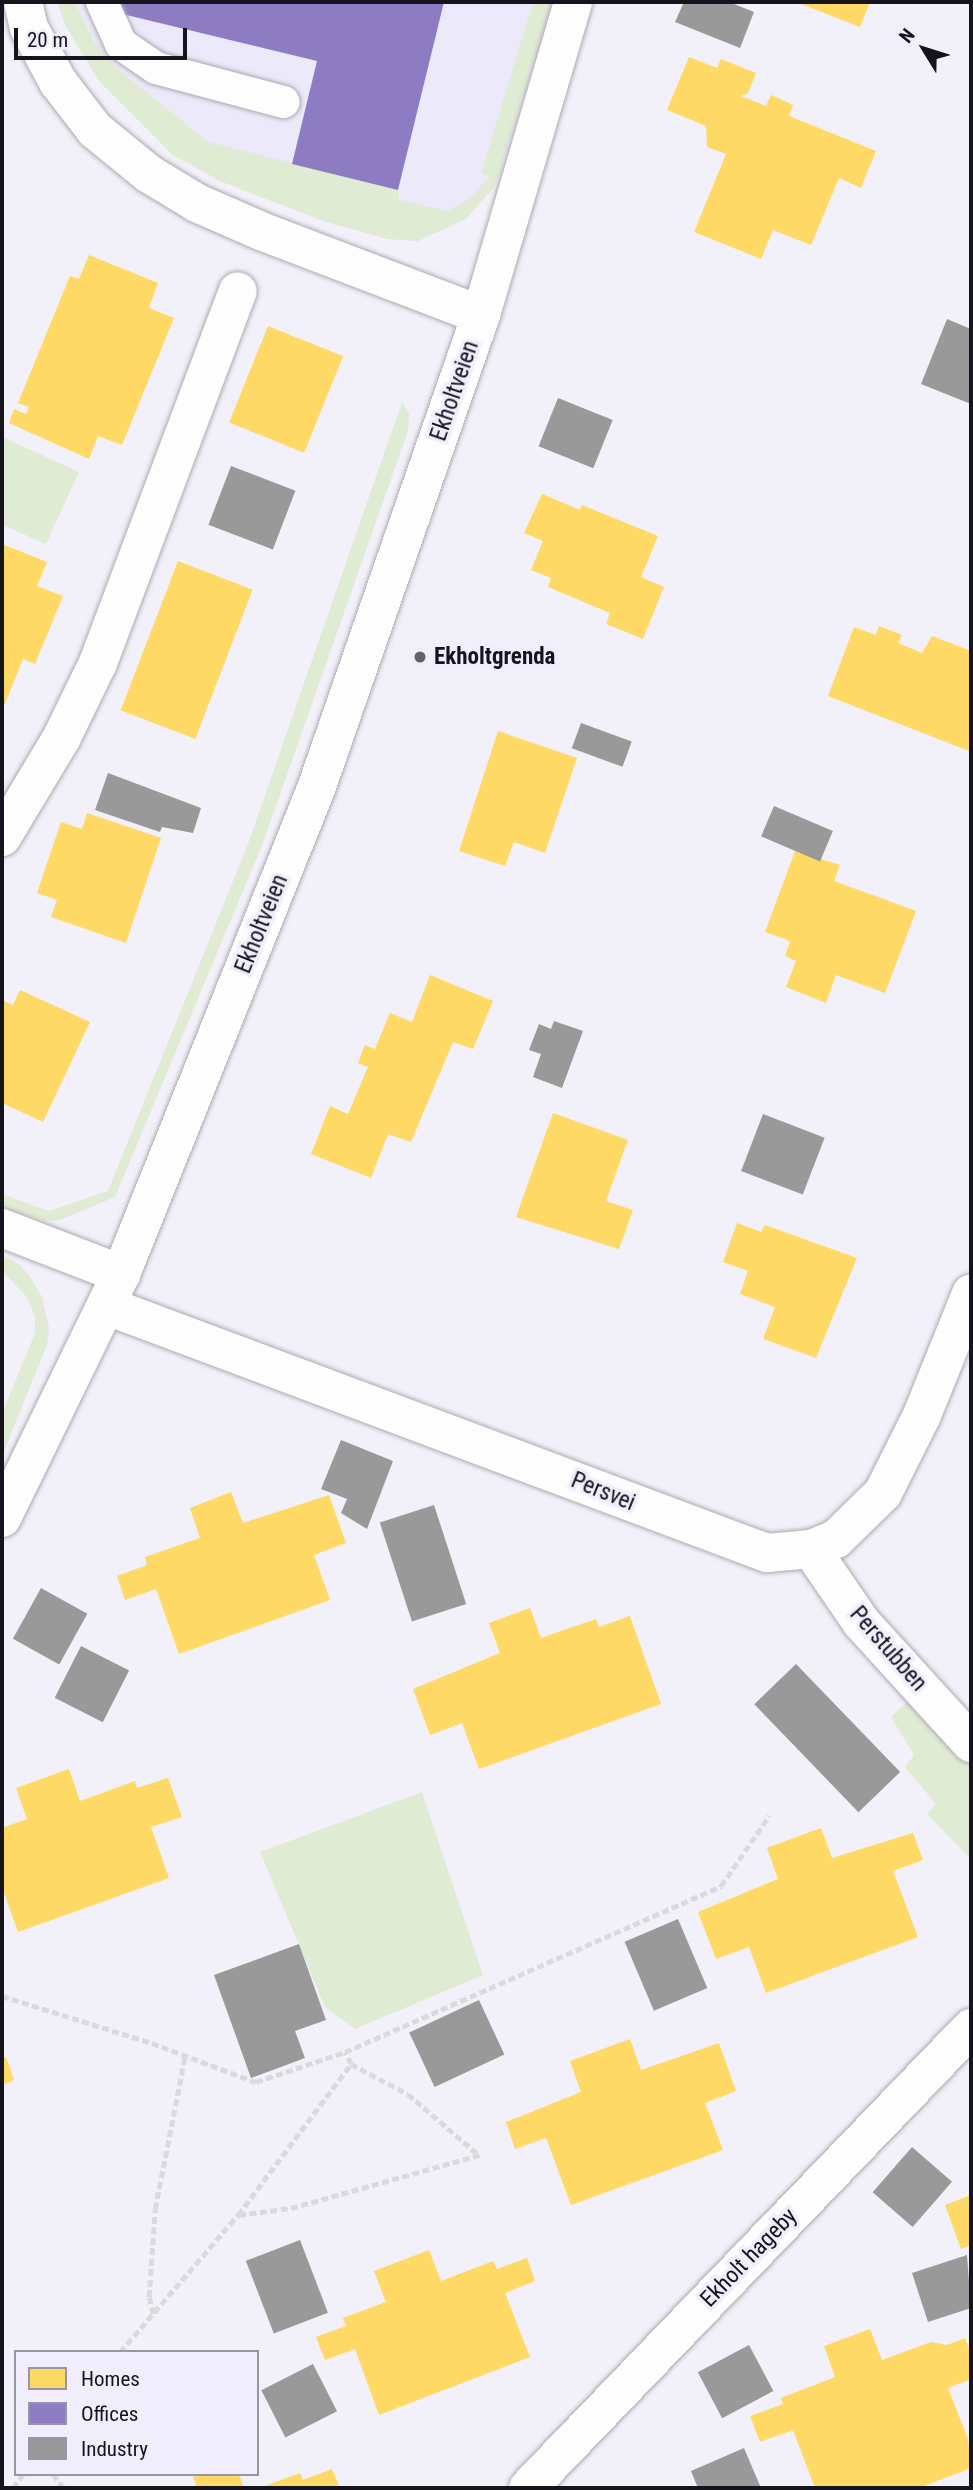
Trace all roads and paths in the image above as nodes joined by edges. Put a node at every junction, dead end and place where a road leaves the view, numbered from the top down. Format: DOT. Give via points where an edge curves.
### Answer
graph roads {
  1 [pos="23,2"];
  2 [pos="102,2"];
  3 [pos="573,2"];
  4 [pos="284,102"];
  5 [pos="238,291"];
  6 [pos="481,315"];
  7 [pos="2,837"];
  8 [pos="2,1228"];
  9 [pos="114,1290"];
  10 [pos="971,1294"];
  11 [pos="2,1518"];
  12 [pos="811,1549"];
  13 [pos="971,1743"];
  14 [pos="769,1816"];
  15 [pos="2,1996"];
  16 [pos="971,2028"];
  17 [pos="345,2052"];
  18 [pos="186,2056"];
  19 [pos="351,2064"];
  20 [pos="238,2215"];
  21 [pos="153,2314"];
  22 [pos="122,2350"];
  23 [pos="528,2488"];
  1 -- 6 [label="street, Ekholtveien" via="29,28 58,82 94,130 149,174 197,203 261,231"];
  2 -- 4 [label="lane" via="121,44 156,68"];
  3 -- 6 [label="street, Ekholtveien"];
  5 -- 7 [label="street" via="98,663"];
  6 -- 9 [label="street, Ekholtveien" via="316,789"];
  8 -- 9 [label="street"];
  9 -- 11 [label="street, Ekholtveien"];
  9 -- 12 [label="street, Persvei" via="767,1553"];
  10 -- 12 [label="street, Persvei" via="922,1415 883,1493 836,1539"];
  12 -- 13 [label="street, Perstubben" via="861,1622"];
  14 -- 17 [label="path" via="721,1886"];
  15 -- 18 [label="path"];
  16 -- 23 [label="street, Ekholt hageby"];
  17 -- 18 [label="path" via="256,2082"];
  17 -- 19 [label="path"];
  18 -- 21 [label="path" via="155,2209 149,2297"];
  19 -- 20 [label="path"];
  19 -- 20 [label="path" via="408,2094 480,2155 291,2208"];
  20 -- 21 [label="path"];
  21 -- 22 [label="path"];
}
